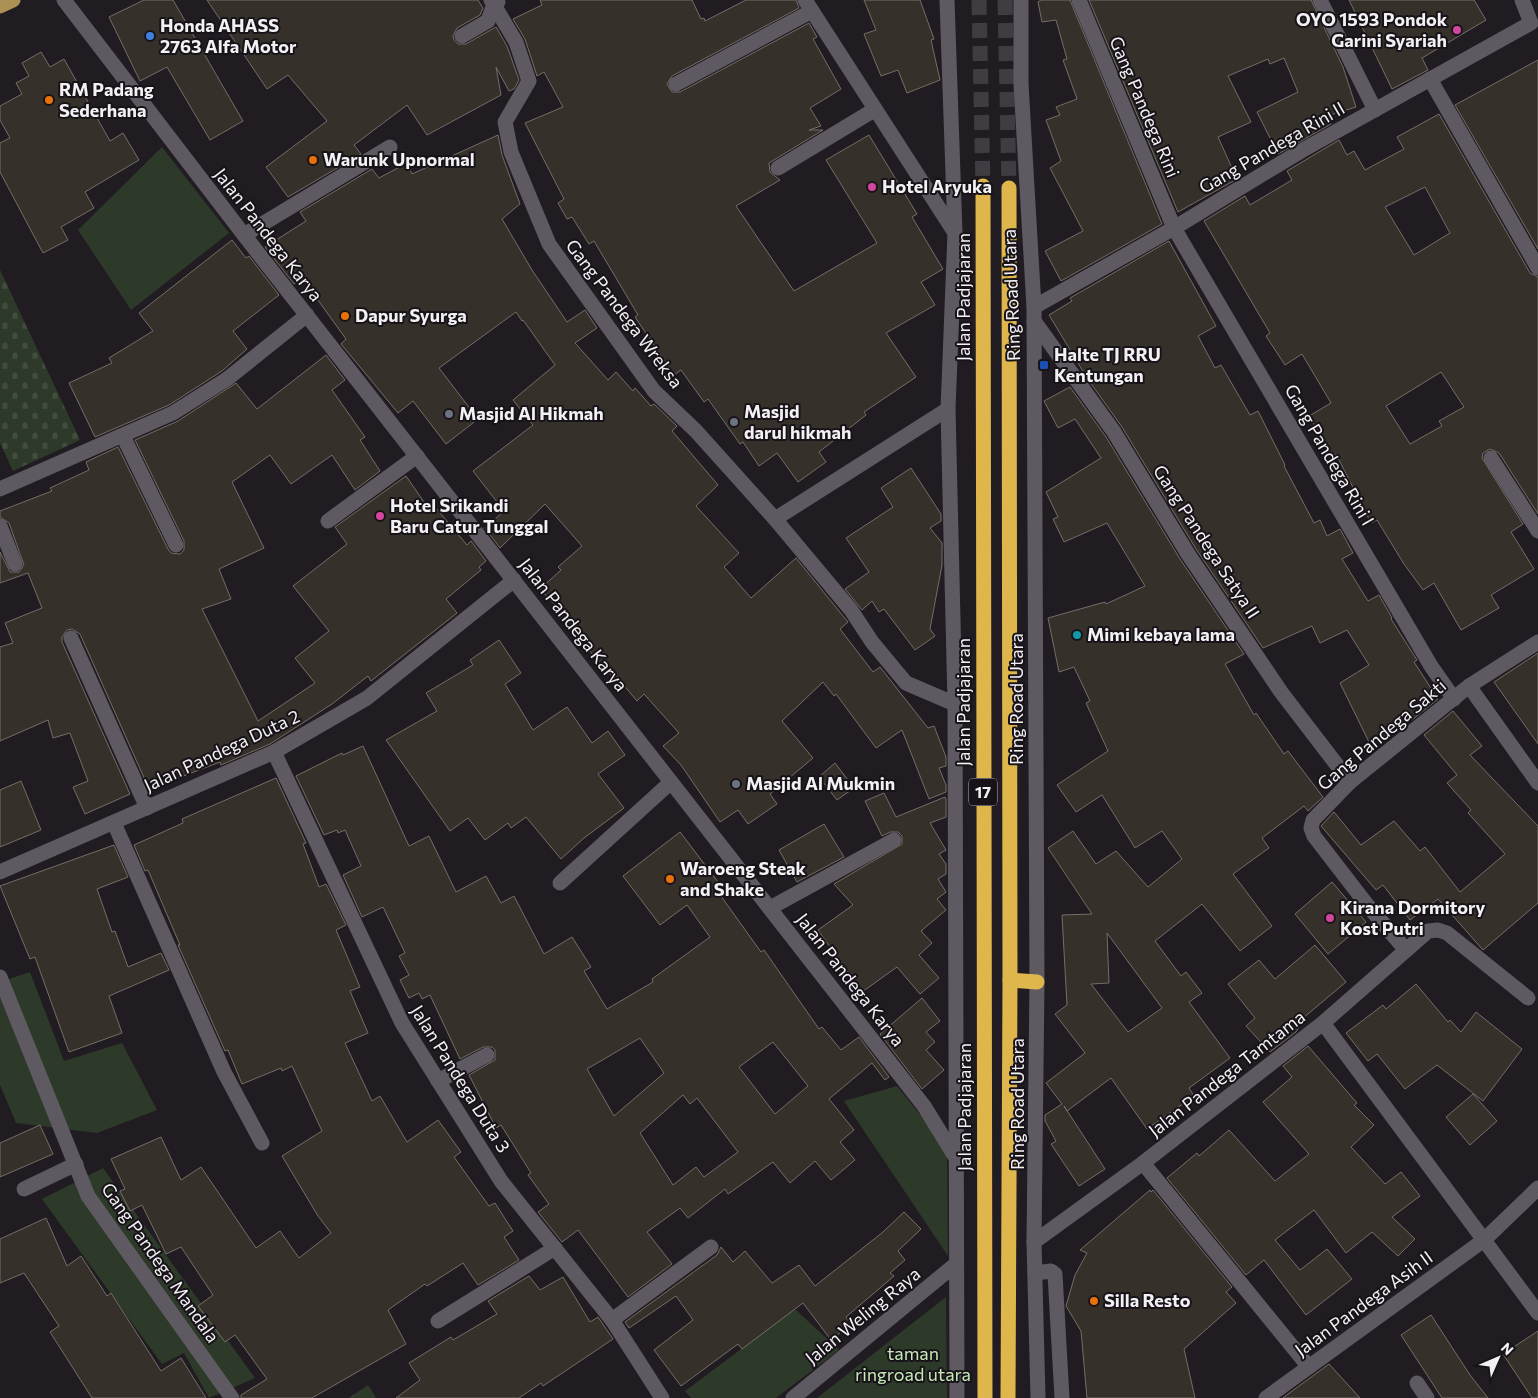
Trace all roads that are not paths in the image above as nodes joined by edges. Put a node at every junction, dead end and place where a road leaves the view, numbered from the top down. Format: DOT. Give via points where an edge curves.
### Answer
graph roads {
  1 [pos="13,0"];
  2 [pos="64,0"];
  3 [pos="947,0"];
  4 [pos="1021,0"];
  5 [pos="1079,0"];
  6 [pos="1320,0"];
  7 [pos="1522,0"];
  8 [pos="496,1"];
  9 [pos="808,5"];
  10 [pos="0,6"];
  11 [pos="1534,24"];
  12 [pos="462,36"];
  13 [pos="1430,79"];
  14 [pos="676,84"];
  15 [pos="874,110"];
  16 [pos="1375,110"];
  17 [pos="390,147"];
  18 [pos="778,168"];
  19 [pos="983,186"];
  20 [pos="1009,188"];
  21 [pos="1174,228"];
  22 [pos="955,233"];
  23 [pos="244,235"];
  24 [pos="1538,268"];
  25 [pos="1034,314"];
  26 [pos="308,315"];
  27 [pos="948,409"];
  28 [pos="122,436"];
  29 [pos="417,456"];
  30 [pos="1491,458"];
  31 [pos="0,489"];
  32 [pos="775,519"];
  33 [pos="328,521"];
  34 [pos="0,526"];
  35 [pos="1538,531"];
  36 [pos="176,545"];
  37 [pos="15,564"];
  38 [pos="514,580"];
  39 [pos="71,638"];
  40 [pos="1538,642"];
  41 [pos="1469,686"];
  42 [pos="1454,699"];
  43 [pos="955,704"];
  44 [pos="274,752"];
  45 [pos="671,782"];
  46 [pos="1350,782"];
  47 [pos="1538,783"];
  48 [pos="146,808"];
  49 [pos="114,823"];
  50 [pos="894,840"];
  51 [pos="0,872"];
  52 [pos="560,883"];
  53 [pos="770,908"];
  54 [pos="1406,950"];
  55 [pos="0,977"];
  56 [pos="1010,980"];
  57 [pos="1037,982"];
  58 [pos="1528,998"];
  59 [pos="1323,1023"];
  60 [pos="487,1055"];
  61 [pos="438,1082"];
  62 [pos="262,1143"];
  63 [pos="956,1158"];
  64 [pos="1143,1163"];
  65 [pos="76,1164"];
  66 [pos="1538,1188"];
  67 [pos="24,1189"];
  68 [pos="1484,1240"];
  69 [pos="1034,1242"];
  70 [pos="710,1247"];
  71 [pos="555,1248"];
  72 [pos="956,1264"];
  73 [pos="1035,1273"];
  74 [pos="1538,1313"];
  75 [pos="612,1320"];
  76 [pos="438,1321"];
  77 [pos="1309,1367"];
  78 [pos="1417,1383"];
  79 [pos="232,1398"];
  80 [pos="662,1398"];
  81 [pos="793,1398"];
  82 [pos="957,1398"];
  83 [pos="985,1398"];
  84 [pos="1008,1398"];
  85 [pos="1038,1398"];
  86 [pos="1062,1398"];
  87 [pos="1266,1398"];
  88 [pos="1427,1398"];
  1 -- 10 [label="main road"];
  2 -- 23 [label="street, Jalan Pandega Karya"];
  3 -- 22 [label="street"];
  4 -- 25 [label="street, Ring Road Utara" via="1021,84"];
  5 -- 21 [label="street, Gang Pandega Rini"];
  6 -- 16 [label="street"];
  7 -- 11 [label="street, Gang Pandega Rini II"];
  8 -- 12 [label="street" via="488,21"];
  8 -- 32 [label="street, Gang Pandega Wreksa" via="516,42 529,81 505,122 511,152 549,244 654,391 696,431"];
  9 -- 14 [label="street"];
  9 -- 15 [label="street"];
  11 -- 13 [label="street, Gang Pandega Rini II"];
  13 -- 16 [label="street, Gang Pandega Rini II"];
  13 -- 24 [label="street"];
  15 -- 18 [label="street"];
  15 -- 22 [label="street"];
  16 -- 21 [label="street, Gang Pandega Rini II"];
  17 -- 23 [label="street"];
  19 -- 83 [label="highway, Jalan Padjajaran / 17"];
  20 -- 56 [label="highway, 17"];
  21 -- 25 [label="street, Gang Pandega Rini II"];
  21 -- 42 [label="street, Gang Pandega Rini I" via="1431,666"];
  22 -- 27 [label="street"];
  23 -- 26 [label="street, Jalan Pandega Karya"];
  25 -- 46 [label="street, Gang Pandega Satya II" via="1114,432 1188,554 1282,692"];
  25 -- 57 [label="street, Ring Road Utara"];
  26 -- 28 [label="street" via="227,379 173,413"];
  26 -- 29 [label="street, Jalan Pandega Karya"];
  27 -- 32 [label="street"];
  27 -- 43 [label="street"];
  28 -- 31 [label="street"];
  28 -- 36 [label="street"];
  29 -- 33 [label="street"];
  29 -- 38 [label="street, Jalan Pandega Karya"];
  30 -- 35 [label="street"];
  32 -- 43 [label="street, Gang Pandega Wreksa" via="852,610 872,642 906,683"];
  34 -- 37 [label="street"];
  38 -- 44 [label="street, Jalan Pandega Duta 2" via="367,698"];
  38 -- 45 [label="street, Jalan Pandega Karya"];
  39 -- 48 [label="street"];
  40 -- 41 [label="street, Gang Pandega Sakti"];
  41 -- 42 [label="street, Gang Pandega Sakti"];
  41 -- 47 [label="street"];
  42 -- 46 [label="street, Gang Pandega Sakti"];
  43 -- 63 [label="street"];
  44 -- 48 [label="street, Jalan Pandega Duta 2"];
  44 -- 61 [label="street, Jalan Pandega Duta 3" via="402,1023"];
  45 -- 52 [label="street"];
  45 -- 53 [label="street, Jalan Pandega Karya"];
  46 -- 54 [label="street, Gang Pandega Sakti" via="1313,820 1314,836"];
  48 -- 49 [label="street, Jalan Pandega Duta 2"];
  49 -- 51 [label="street, Jalan Pandega Duta 2"];
  49 -- 62 [label="street" via="224,1072"];
  50 -- 53 [label="street"];
  53 -- 63 [label="street, Jalan Pandega Karya" via="924,1106"];
  54 -- 58 [label="street, Jalan Pandega Tamtama" via="1428,931 1438,930"];
  54 -- 59 [label="street, Jalan Pandega Tamtama"];
  55 -- 65 [label="street, Gang Pandega Mandala"];
  56 -- 57 [label="highway"];
  56 -- 84 [label="highway, 17"];
  57 -- 69 [label="street, Ring Road Utara"];
  59 -- 64 [label="street, Jalan Pandega Tamtama"];
  59 -- 68 [label="street"];
  60 -- 61 [label="street"];
  61 -- 71 [label="street, Jalan Pandega Duta 3" via="501,1181"];
  63 -- 72 [label="street"];
  64 -- 69 [label="street, Jalan Pandega Tamtama"];
  64 -- 77 [label="street"];
  65 -- 67 [label="street"];
  65 -- 79 [label="street, Gang Pandega Mandala" via="88,1196"];
  66 -- 68 [label="street, Jalan Pandega Asih II"];
  68 -- 74 [label="street"];
  68 -- 77 [label="street, Jalan Pandega Asih II"];
  69 -- 73 [label="street, Ring Road Utara"];
  70 -- 75 [label="street"];
  71 -- 75 [label="street, Jalan Pandega Duta 3"];
  71 -- 76 [label="street"];
  72 -- 81 [label="street, Jalan Weling Raya"];
  72 -- 82 [label="street"];
  73 -- 85 [label="street, Ring Road Utara"];
  73 -- 86 [label="street" via="1051,1271 1055,1274"];
  75 -- 80 [label="street, Jalan Pandega Duta 3"];
  77 -- 87 [label="street, Jalan Pandega Asih II"];
  78 -- 88 [label="street"];
}
